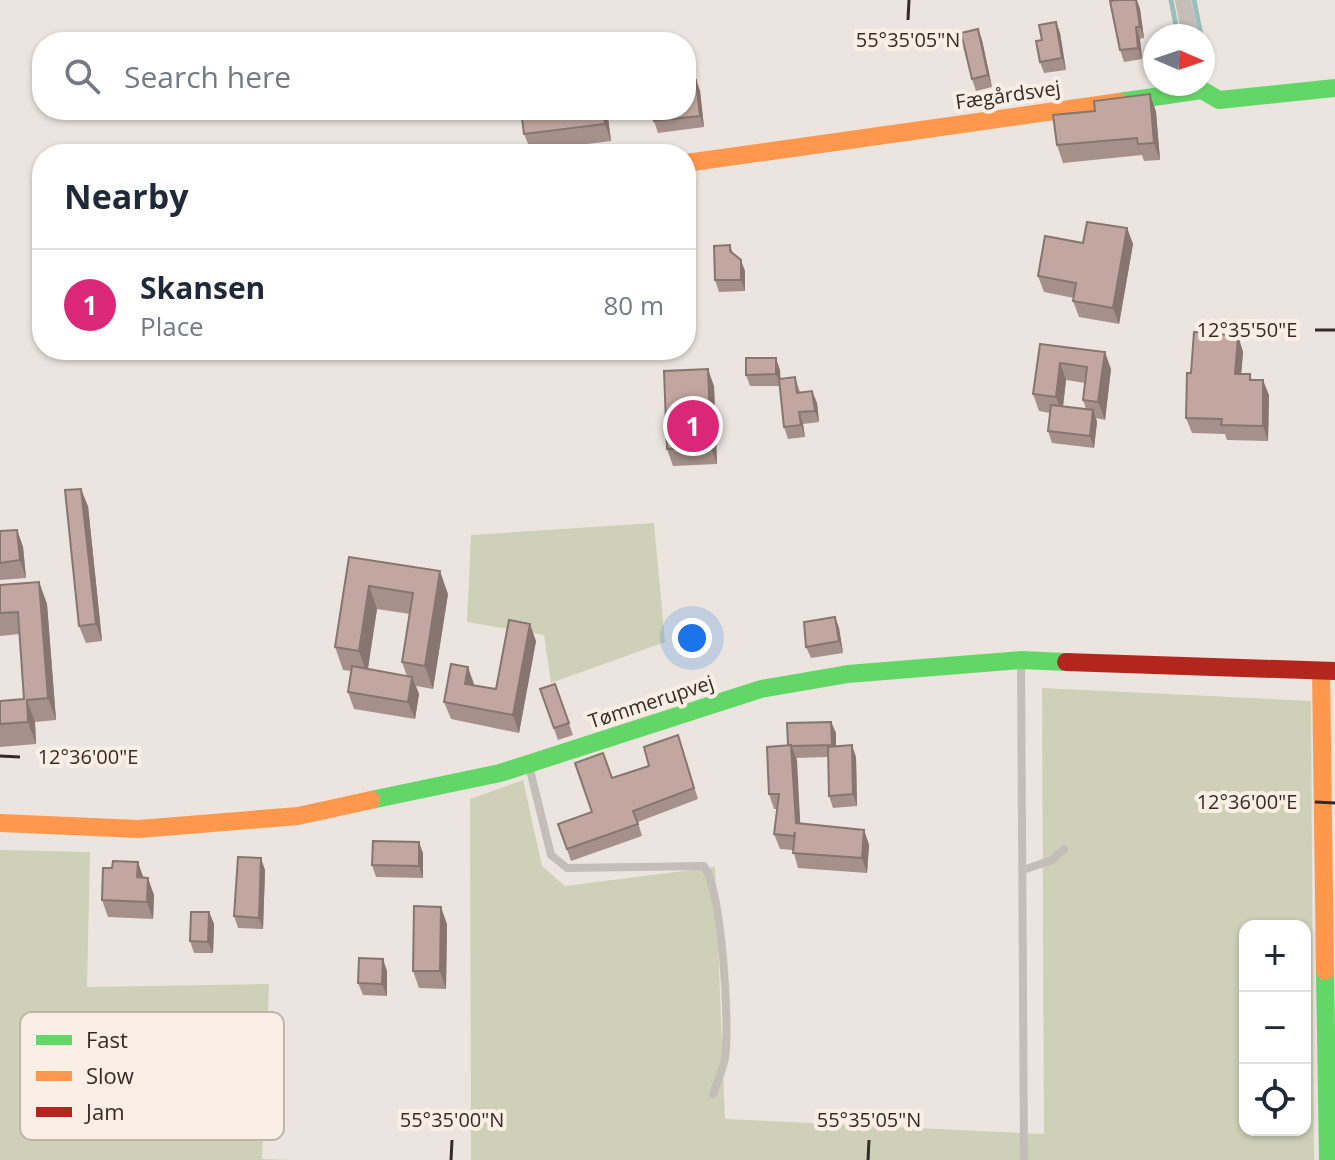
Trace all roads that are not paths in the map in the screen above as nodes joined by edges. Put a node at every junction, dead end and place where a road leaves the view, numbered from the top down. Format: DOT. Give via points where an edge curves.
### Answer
graph roads {
  1 [pos="1183,0"];
  2 [pos="1188,24"];
  3 [pos="1335,88"];
  4 [pos="1143,96"];
  5 [pos="1214,96"];
  6 [pos="696,162"];
  7 [pos="1021,660"];
  8 [pos="1328,671"];
  9 [pos="529,765"];
  10 [pos="0,823"];
  11 [pos="1064,849"];
  12 [pos="1023,870"];
  13 [pos="713,1094"];
  14 [pos="1024,1160"];
  15 [pos="1328,1160"];
  1 -- 2 [label="street"];
  3 -- 5 [label="street, Fægårdsvej" via="1219,100"];
  4 -- 6 [label="street, Fægårdsvej"];
  7 -- 8 [label="street, Tømmerupvej"];
  7 -- 9 [label="street, Tømmerupvej" via="848,674 761,689"];
  7 -- 12 [label="lane"];
  8 -- 15 [label="street, Tømmerupvej"];
  9 -- 10 [label="street, Tømmerupvej" via="298,816 139,829"];
  9 -- 13 [label="lane" via="551,855 567,868 704,866 712,878 723,956 725,1058"];
  11 -- 12 [label="lane" via="1052,860"];
  12 -- 14 [label="lane"];
}
